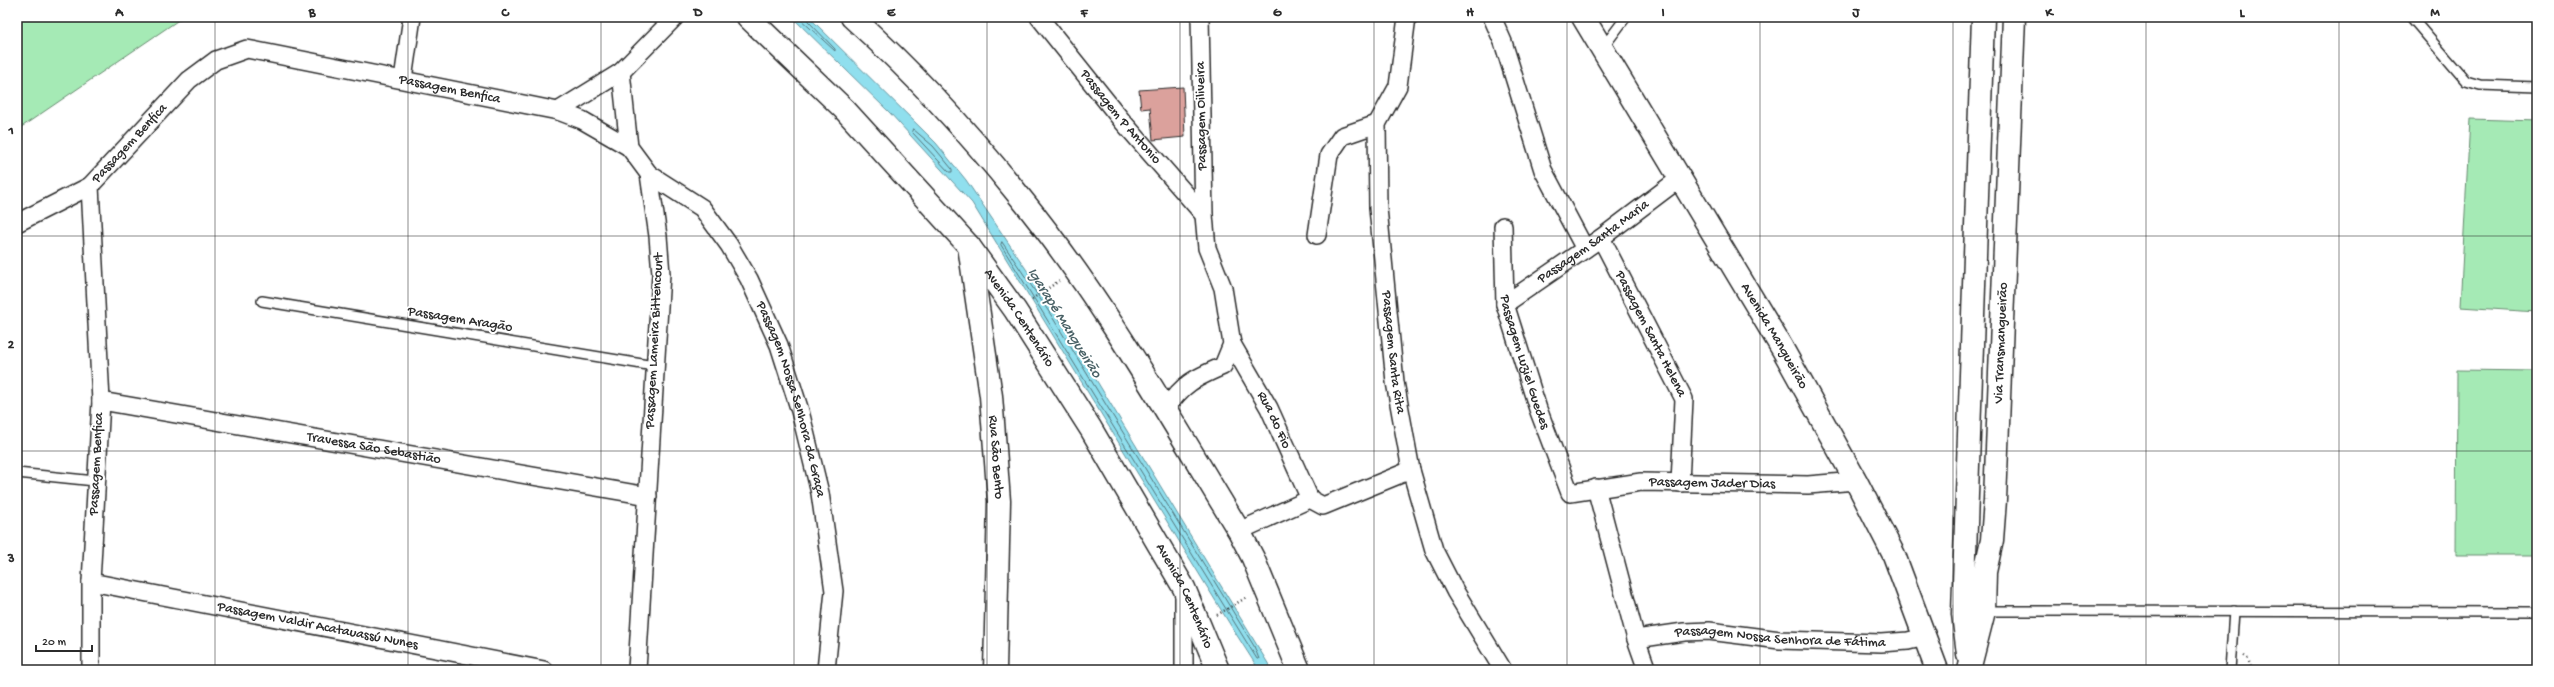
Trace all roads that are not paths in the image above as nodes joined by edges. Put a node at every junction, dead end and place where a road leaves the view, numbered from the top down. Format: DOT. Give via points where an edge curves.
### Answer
graph roads {
  1 [pos="412,17"];
  2 [pos="675,17"];
  3 [pos="748,17"];
  4 [pos="852,17"];
  5 [pos="1039,17"];
  6 [pos="1200,17"];
  7 [pos="1407,17"];
  8 [pos="1492,17"];
  9 [pos="1583,17"];
  10 [pos="1626,17"];
  11 [pos="1983,17"];
  12 [pos="2014,17"];
  13 [pos="2411,17"];
  14 [pos="1602,49"];
  15 [pos="621,72"];
  16 [pos="403,79"];
  17 [pos="2537,87"];
  18 [pos="558,111"];
  19 [pos="1377,124"];
  20 [pos="629,147"];
  21 [pos="649,174"];
  22 [pos="1680,179"];
  23 [pos="90,186"];
  24 [pos="1204,215"];
  25 [pos="17,223"];
  26 [pos="1503,226"];
  27 [pos="1317,235"];
  28 [pos="1601,238"];
  29 [pos="969,246"];
  30 [pos="1585,249"];
  31 [pos="262,302"];
  32 [pos="1505,304"];
  33 [pos="1232,344"];
  34 [pos="654,366"];
  35 [pos="101,401"];
  36 [pos="1165,410"];
  37 [pos="1411,470"];
  38 [pos="17,473"];
  39 [pos="95,481"];
  40 [pos="1856,481"];
  41 [pos="1680,482"];
  42 [pos="1596,488"];
  43 [pos="1570,493"];
  44 [pos="648,496"];
  45 [pos="1310,499"];
  46 [pos="1239,531"];
  47 [pos="91,582"];
  48 [pos="1184,588"];
  49 [pos="1984,611"];
  50 [pos="2234,611"];
  51 [pos="2537,612"];
  52 [pos="1924,637"];
  53 [pos="1636,639"];
  54 [pos="1969,668"];
  55 [pos="91,670"];
  56 [pos="544,670"];
  57 [pos="637,670"];
  58 [pos="826,670"];
  59 [pos="995,670"];
  60 [pos="1184,670"];
  61 [pos="1218,670"];
  62 [pos="1299,670"];
  63 [pos="1503,670"];
  64 [pos="1647,670"];
  65 [pos="1937,670"];
  66 [pos="2230,670"];
  1 -- 16 [label="street"];
  2 -- 15 [label="street"];
  3 -- 29 [label="street, Avenida Centenário" via="844,109"];
  4 -- 36 [label="street" via="905,65 1021,197 1079,278"];
  5 -- 24 [label="street, Passagem P Antonio"];
  6 -- 24 [label="street, Passagem Oiliveira"];
  7 -- 19 [label="street, Passagem Santa Rita" via="1398,86"];
  8 -- 30 [label="street" via="1503,42 1543,170"];
  9 -- 14 [label="street, Avenida Mangueirão"];
  10 -- 14 [label="lane"];
  11 -- 54 [label="street, Via Transmangueirão" via="1963,614"];
  12 -- 49 [label="street, Via Transmangueirão" via="1995,500 1992,540 1985,572"];
  13 -- 17 [label="lane" via="2466,80 2480,85"];
  14 -- 22 [label="street, Avenida Mangueirão"];
  15 -- 18 [label="street"];
  15 -- 20 [label="street"];
  16 -- 18 [label="street, Passagem Benfica"];
  16 -- 23 [label="street, Passagem Benfica" via="247,49 216,60 189,80"];
  18 -- 20 [label="street, Passagem Benfica" via="582,120"];
  19 -- 27 [label="street" via="1342,136 1329,155"];
  19 -- 37 [label="street, Passagem Santa Rita" via="1378,208 1395,382"];
  20 -- 21 [label="street, Passagem Lameira Bittencourt"];
  21 -- 34 [label="street, Passagem Lameira Bittencourt" via="661,274"];
  21 -- 58 [label="street, Passagem Nossa Senhora da Graça" via="702,208 729,245 749,279 779,345 800,411 821,500 834,591"];
  22 -- 28 [label="street, Passagem Santa Maria"];
  22 -- 40 [label="street, Avenida Mangueirão" via="1782,348"];
  23 -- 25 [label="street"];
  23 -- 35 [label="street, Passagem Benfica"];
  24 -- 33 [label="street, Passagem Oiliveira" via="1207,248 1223,288"];
  26 -- 32 [label="street, Passagem Luziel Guedes"];
  28 -- 30 [label="street, Passagem Santa Maria"];
  28 -- 41 [label="street, Passagem Santa Helena" via="1684,399"];
  29 -- 48 [label="street, Avenida Centenário" via="1015,310 1091,429"];
  29 -- 59 [label="street, Rua São Bento" via="991,396 999,501"];
  30 -- 32 [label="street, Passagem Santa Maria"];
  31 -- 34 [label="lane, Passagem Aragão"];
  32 -- 43 [label="street, Passagem Luziel Guedes" via="1538,409"];
  33 -- 36 [label="street" via="1223,366 1178,390"];
  33 -- 45 [label="street, Rua do Fio" via="1269,408"];
  34 -- 44 [label="street, Passagem Lameira Bittencourt"];
  35 -- 39 [label="street, Passagem Benfica"];
  35 -- 44 [label="street, Travessa São Sebastião"];
  36 -- 46 [label="street"];
  37 -- 45 [label="street" via="1322,506"];
  37 -- 63 [label="street, Passagem Santa Rita" via="1434,550 1455,591"];
  38 -- 39 [label="lane"];
  39 -- 47 [label="street, Passagem Benfica"];
  40 -- 41 [label="street, Passagem Jader Dias" via="1808,484"];
  40 -- 52 [label="street, Avenida Mangueirão" via="1894,555"];
  41 -- 42 [label="street, Passagem Jader Dias" via="1641,482"];
  42 -- 43 [label="street, Passagem Jader Dias"];
  42 -- 53 [label="street"];
  44 -- 57 [label="street, Passagem Lameira Bittencourt"];
  45 -- 46 [label="street"];
  46 -- 62 [label="street" via="1253,558"];
  47 -- 55 [label="street, Passagem Benfica"];
  47 -- 56 [label="street, Passagem Valdir Acatauassú Nunes"];
  48 -- 60 [label="street"];
  48 -- 61 [label="street, Avenida Centenário"];
  49 -- 50 [label="lane"];
  49 -- 54 [label="street, Via Transmangueirão"];
  50 -- 51 [label="lane"];
  50 -- 66 [label="lane"];
  52 -- 53 [label="street, Passagem Nossa Senhora de Fátima" via="1881,643 1780,640 1709,631"];
  52 -- 65 [label="street, Avenida Mangueirão"];
  53 -- 64 [label="street"];
}
